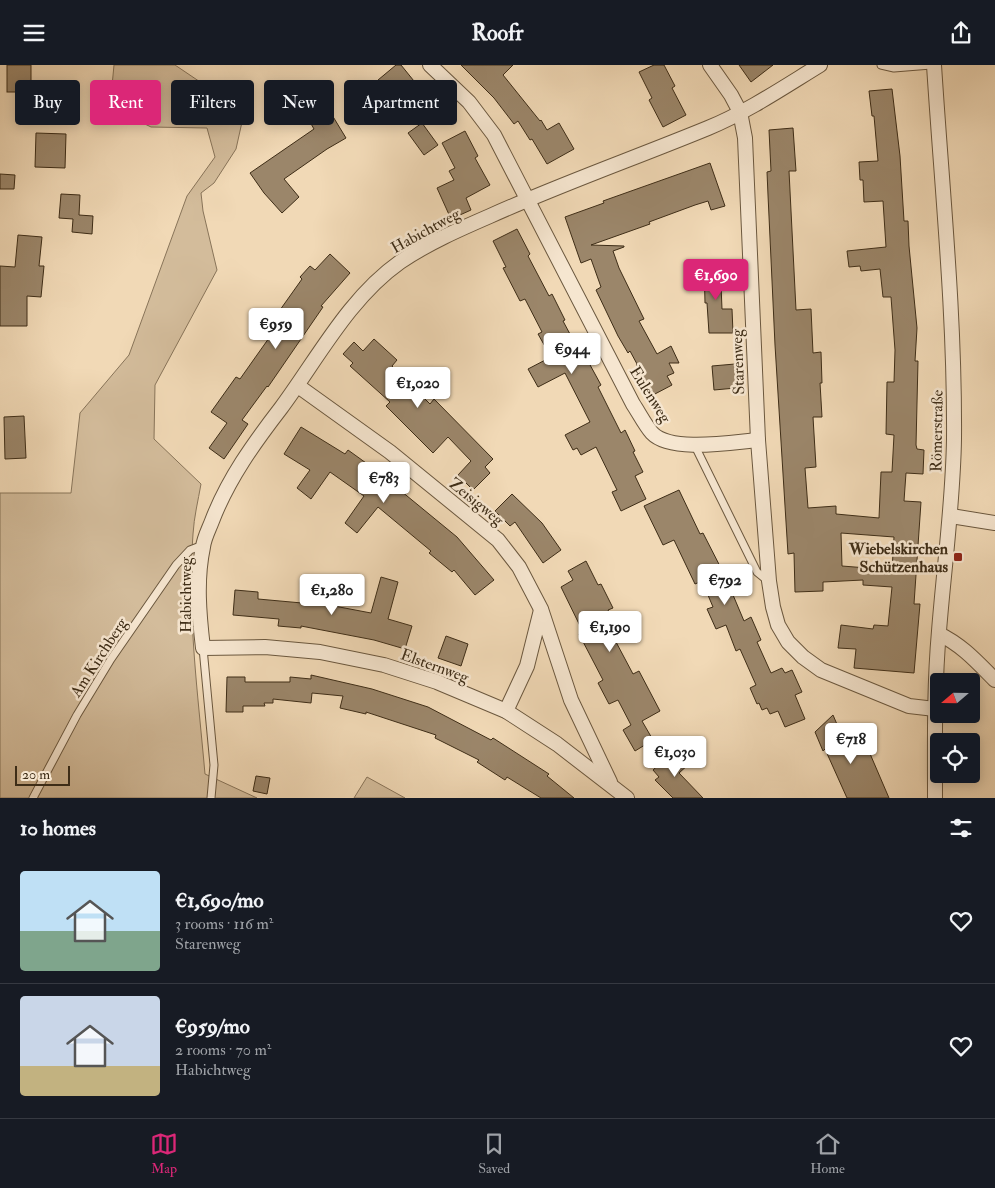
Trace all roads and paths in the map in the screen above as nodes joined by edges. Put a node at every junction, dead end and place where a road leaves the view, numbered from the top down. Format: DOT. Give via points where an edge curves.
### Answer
graph roads {
  1 [pos="430,65"];
  2 [pos="710,65"];
  3 [pos="820,65"];
  4 [pos="881,65"];
  5 [pos="932,65"];
  6 [pos="740,112"];
  7 [pos="528,199"];
  8 [pos="298,386"];
  9 [pos="758,440"];
  10 [pos="696,446"];
  11 [pos="951,516"];
  12 [pos="995,523"];
  13 [pos="203,544"];
  14 [pos="769,581"];
  15 [pos="541,609"];
  16 [pos="939,633"];
  17 [pos="203,647"];
  18 [pos="937,673"];
  19 [pos="995,680"];
  20 [pos="930,709"];
  21 [pos="506,711"];
  22 [pos="935,723"];
  23 [pos="612,785"];
  24 [pos="33,798"];
  25 [pos="211,798"];
  26 [pos="627,798"];
  27 [pos="935,798"];
  1 -- 7 [label="street, Eulenweg" via="469,102 494,135"];
  2 -- 6 [label="street, Starenweg"];
  3 -- 6 [label="street, Habichtweg"];
  4 -- 5 [label="lane" via="894,68"];
  5 -- 11 [label="street, Römerstraße" via="954,368"];
  6 -- 7 [label="street, Habichtweg"];
  6 -- 9 [label="street, Starenweg" via="745,138"];
  7 -- 8 [label="street, Habichtweg" via="448,234 400,262 366,293 338,327"];
  7 -- 10 [label="street, Eulenweg" via="633,404 653,435 673,443"];
  8 -- 13 [label="street, Habichtweg" via="249,450 220,500"];
  8 -- 15 [label="street, Zeisigweg" via="390,452 498,541 519,567"];
  9 -- 10 [label="street, Eulenweg"];
  9 -- 14 [label="street, Starenweg"];
  10 -- 14 [label="lane" via="757,572"];
  11 -- 12 [label="street"];
  11 -- 16 [label="street, Römerstraße"];
  13 -- 17 [label="street, Habichtweg" via="199,575"];
  13 -- 24 [label="lane, Am Kirchberg" via="190,550 176,565 110,659"];
  14 -- 20 [label="street, Starenweg" via="778,625 788,642 803,657 821,670 900,702"];
  15 -- 21 [label="street" via="527,666"];
  15 -- 23 [label="street, Zeisigweg" via="570,700"];
  16 -- 18 [label="street, Römerstraße"];
  16 -- 19 [label="street" via="970,654"];
  17 -- 21 [label="street, Elsternweg" via="320,651 384,665 437,682"];
  17 -- 25 [label="lane" via="214,765"];
  21 -- 23 [label="street, Elsternweg"];
  22 -- 27 [label="street, Römerstraße"];
  23 -- 26 [label="street, Elsternweg"];
}
